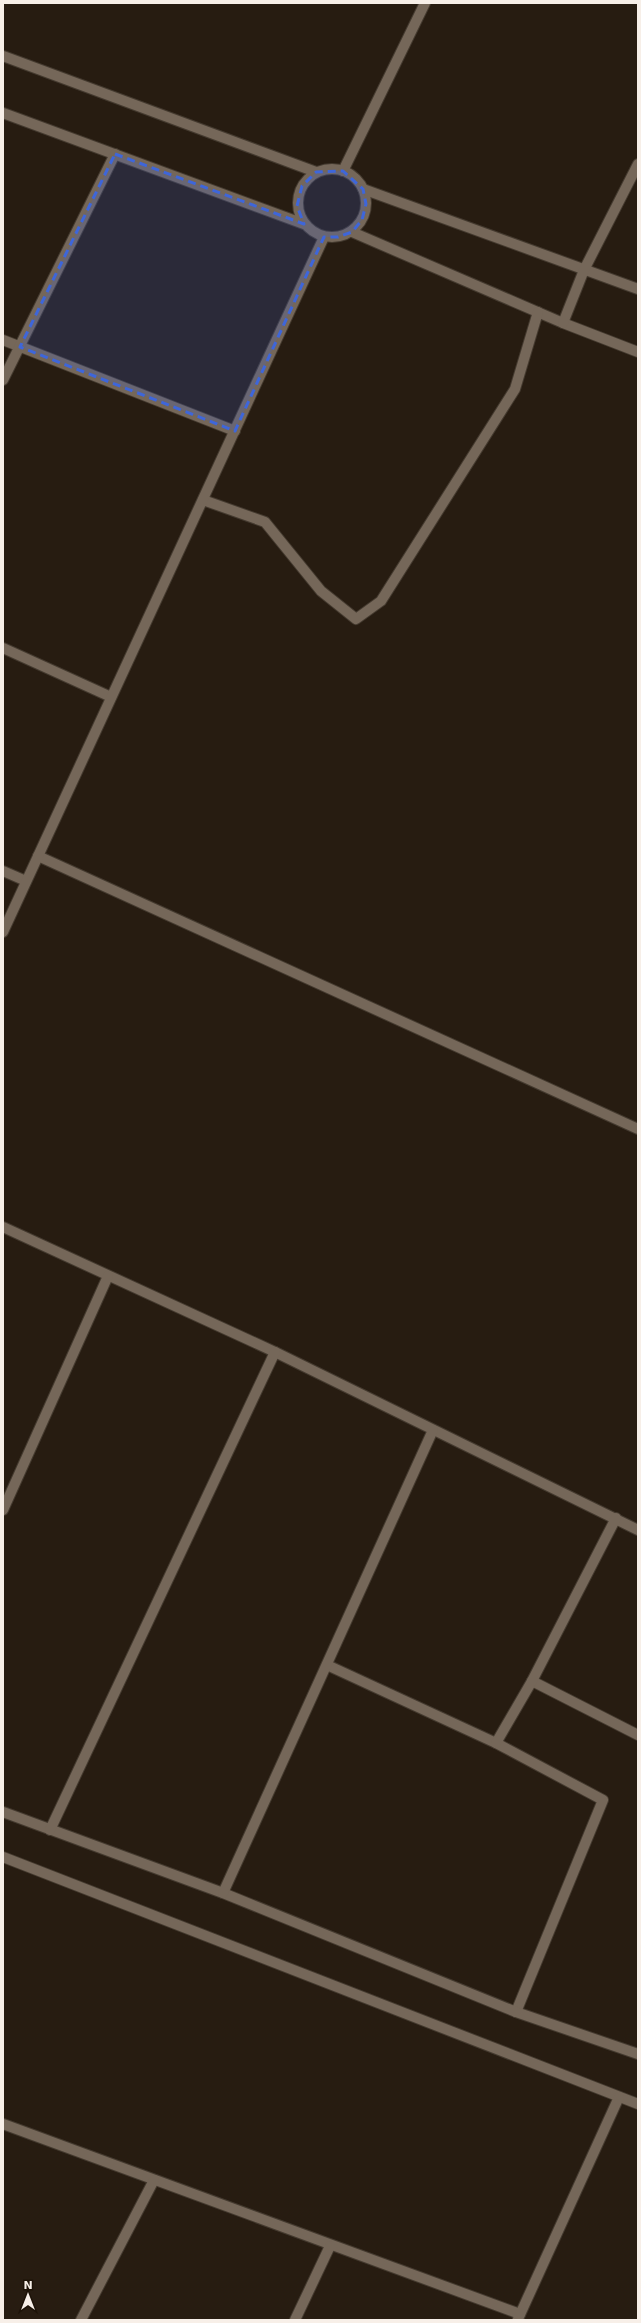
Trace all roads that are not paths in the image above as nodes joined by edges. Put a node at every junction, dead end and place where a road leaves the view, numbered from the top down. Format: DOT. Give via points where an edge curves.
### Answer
graph roads {
  1 [pos="425,3"];
  2 [pos="3,56"];
  3 [pos="3,113"];
  4 [pos="115,154"];
  5 [pos="638,164"];
  6 [pos="343,171"];
  7 [pos="316,172"];
  8 [pos="363,189"];
  9 [pos="304,224"];
  10 [pos="352,232"];
  11 [pos="324,237"];
  12 [pos="584,270"];
  13 [pos="638,289"];
  14 [pos="538,312"];
  15 [pos="562,323"];
  16 [pos="3,340"];
  17 [pos="20,347"];
  18 [pos="638,352"];
  19 [pos="3,380"];
  20 [pos="235,431"];
  21 [pos="202,500"];
  22 [pos="3,648"];
  23 [pos="111,697"];
  24 [pos="38,856"];
  25 [pos="3,871"];
  26 [pos="26,881"];
  27 [pos="3,932"];
  28 [pos="638,1129"];
  29 [pos="3,1227"];
  30 [pos="108,1276"];
  31 [pos="275,1352"];
  32 [pos="433,1430"];
  33 [pos="3,1510"];
  34 [pos="616,1518"];
  35 [pos="638,1530"];
  36 [pos="327,1665"];
  37 [pos="532,1680"];
  38 [pos="638,1735"];
  39 [pos="496,1743"];
  40 [pos="3,1812"];
  41 [pos="50,1830"];
  42 [pos="3,1857"];
  43 [pos="223,1893"];
  44 [pos="516,2012"];
  45 [pos="638,2054"];
  46 [pos="619,2097"];
  47 [pos="638,2104"];
  48 [pos="3,2124"];
  49 [pos="154,2180"];
  50 [pos="330,2246"];
  51 [pos="519,2317"];
  52 [pos="81,2320"];
  53 [pos="295,2320"];
  1 -- 6 [label="street"];
  2 -- 7 [label="street"];
  3 -- 4 [label="street"];
  4 -- 9 [label="street"];
  4 -- 17 [label="street"];
  5 -- 12 [label="street"];
  6 -- 7 [label="street" via="329,169"];
  6 -- 8 [label="street" via="355,178"];
  7 -- 9 [label="street" via="302,186 297,206"];
  8 -- 10 [label="street" via="366,204 362,220"];
  8 -- 12 [label="street"];
  9 -- 11 [label="street"];
  10 -- 11 [label="street" via="338,237"];
  10 -- 14 [label="street"];
  11 -- 20 [label="street"];
  12 -- 13 [label="street"];
  12 -- 15 [label="street"];
  14 -- 15 [label="street"];
  14 -- 21 [label="street" via="515,389 381,601 356,619 321,591 264,522"];
  15 -- 18 [label="street"];
  16 -- 17 [label="street"];
  17 -- 19 [label="street"];
  17 -- 20 [label="street"];
  20 -- 21 [label="street"];
  21 -- 23 [label="street"];
  22 -- 23 [label="street"];
  23 -- 24 [label="street"];
  24 -- 26 [label="street"];
  24 -- 28 [label="street"];
  25 -- 26 [label="street"];
  26 -- 27 [label="street"];
  29 -- 30 [label="street"];
  30 -- 31 [label="street"];
  30 -- 33 [label="street"];
  31 -- 32 [label="street"];
  31 -- 41 [label="street"];
  32 -- 34 [label="street"];
  32 -- 36 [label="street"];
  34 -- 35 [label="street"];
  34 -- 37 [label="street"];
  36 -- 39 [label="street"];
  36 -- 43 [label="street"];
  37 -- 38 [label="street"];
  37 -- 39 [label="street"];
  39 -- 44 [label="street" via="603,1800"];
  40 -- 41 [label="street"];
  41 -- 43 [label="street"];
  42 -- 46 [label="street"];
  43 -- 44 [label="street"];
  44 -- 45 [label="street"];
  46 -- 47 [label="street"];
  46 -- 51 [label="street"];
  48 -- 49 [label="street"];
  49 -- 50 [label="street"];
  49 -- 52 [label="street"];
  50 -- 51 [label="street"];
  50 -- 53 [label="street"];
}
